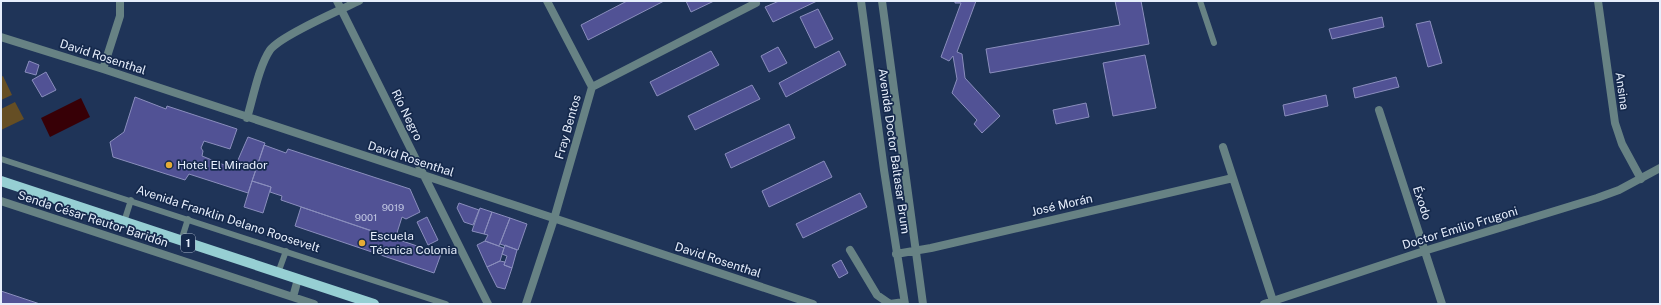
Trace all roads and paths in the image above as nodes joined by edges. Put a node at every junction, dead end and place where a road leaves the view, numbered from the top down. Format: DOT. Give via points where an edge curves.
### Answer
graph roads {
  1 [pos="120,1"];
  2 [pos="337,1"];
  3 [pos="359,1"];
  4 [pos="547,1"];
  5 [pos="861,1"];
  6 [pos="882,1"];
  7 [pos="1200,1"];
  8 [pos="1598,1"];
  9 [pos="756,2"];
  10 [pos="341,10"];
  11 [pos="1,37"];
  12 [pos="1214,43"];
  13 [pos="103,69"];
  14 [pos="592,87"];
  15 [pos="1379,110"];
  16 [pos="247,118"];
  17 [pos="1223,146"];
  18 [pos="1,159"];
  19 [pos="1660,168"];
  20 [pos="423,175"];
  21 [pos="1233,178"];
  22 [pos="1641,179"];
  23 [pos="1,181"];
  24 [pos="131,200"];
  25 [pos="1,201"];
  26 [pos="188,219"];
  27 [pos="554,219"];
  28 [pos="124,222"];
  29 [pos="181,241"];
  30 [pos="850,250"];
  31 [pos="286,251"];
  32 [pos="915,251"];
  33 [pos="1424,251"];
  34 [pos="896,254"];
  35 [pos="278,272"];
  36 [pos="298,279"];
  37 [pos="293,297"];
  38 [pos="1274,302"];
  39 [pos="368,303"];
  40 [pos="487,303"];
  41 [pos="904,303"];
  42 [pos="314,304"];
  43 [pos="446,304"];
  44 [pos="526,304"];
  45 [pos="813,304"];
  46 [pos="923,304"];
  47 [pos="1264,304"];
  48 [pos="1442,304"];
  1 -- 13 [label="street" via="120,16"];
  2 -- 10 [label="street, Río Negro"];
  3 -- 10 [label="street"];
  4 -- 14 [label="street"];
  5 -- 34 [label="street, Avenida Doctor Baltasar Brum"];
  6 -- 32 [label="street, Avenida Doctor Baltasar Brum"];
  7 -- 12 [label="lane"];
  8 -- 22 [label="street, Ansina" via="1615,123 1622,144"];
  9 -- 14 [label="street, Fray Bentos"];
  10 -- 16 [label="street" via="290,35 274,46 264,61"];
  10 -- 20 [label="street, Río Negro"];
  11 -- 13 [label="street, David Rosenthal"];
  13 -- 16 [label="street, David Rosenthal"];
  14 -- 27 [label="street, Fray Bentos"];
  15 -- 33 [label="street, Éxodo"];
  16 -- 20 [label="street, David Rosenthal"];
  17 -- 21 [label="street"];
  18 -- 24 [label="lane, Avenida Franklin Delano Roosevelt"];
  19 -- 22 [label="street, Doctor Emilio Frugoni"];
  20 -- 27 [label="street, David Rosenthal"];
  20 -- 40 [label="street, Río Negro"];
  21 -- 32 [label="street, José Morán"];
  21 -- 38 [label="street"];
  22 -- 33 [label="street, Doctor Emilio Frugoni" via="1597,198"];
  23 -- 28 [label="main road, 1"];
  24 -- 26 [label="lane, Avenida Franklin Delano Roosevelt"];
  24 -- 28 [label="lane"];
  25 -- 37 [label="street, Senda César Reutor Baridón"];
  26 -- 29 [label="lane"];
  26 -- 31 [label="lane, Avenida Franklin Delano Roosevelt"];
  27 -- 44 [label="street, Fray Bentos"];
  27 -- 45 [label="street, David Rosenthal"];
  28 -- 29 [label="main road, 1"];
  29 -- 35 [label="main road, 1"];
  30 -- 41 [label="street" via="877,295 890,304"];
  31 -- 35 [label="lane"];
  31 -- 43 [label="lane, Avenida Franklin Delano Roosevelt"];
  32 -- 34 [label="street, José Morán"];
  32 -- 46 [label="street, Avenida Doctor Baltasar Brum"];
  33 -- 38 [label="street, Doctor Emilio Frugoni"];
  33 -- 48 [label="street, Éxodo"];
  34 -- 41 [label="street, Avenida Doctor Baltasar Brum"];
  35 -- 36 [label="main road, 1"];
  36 -- 37 [label="street"];
  36 -- 39 [label="main road, 1"];
  37 -- 42 [label="street, Senda César Reutor Baridón"];
  38 -- 47 [label="street, Doctor Emilio Frugoni"];
}
